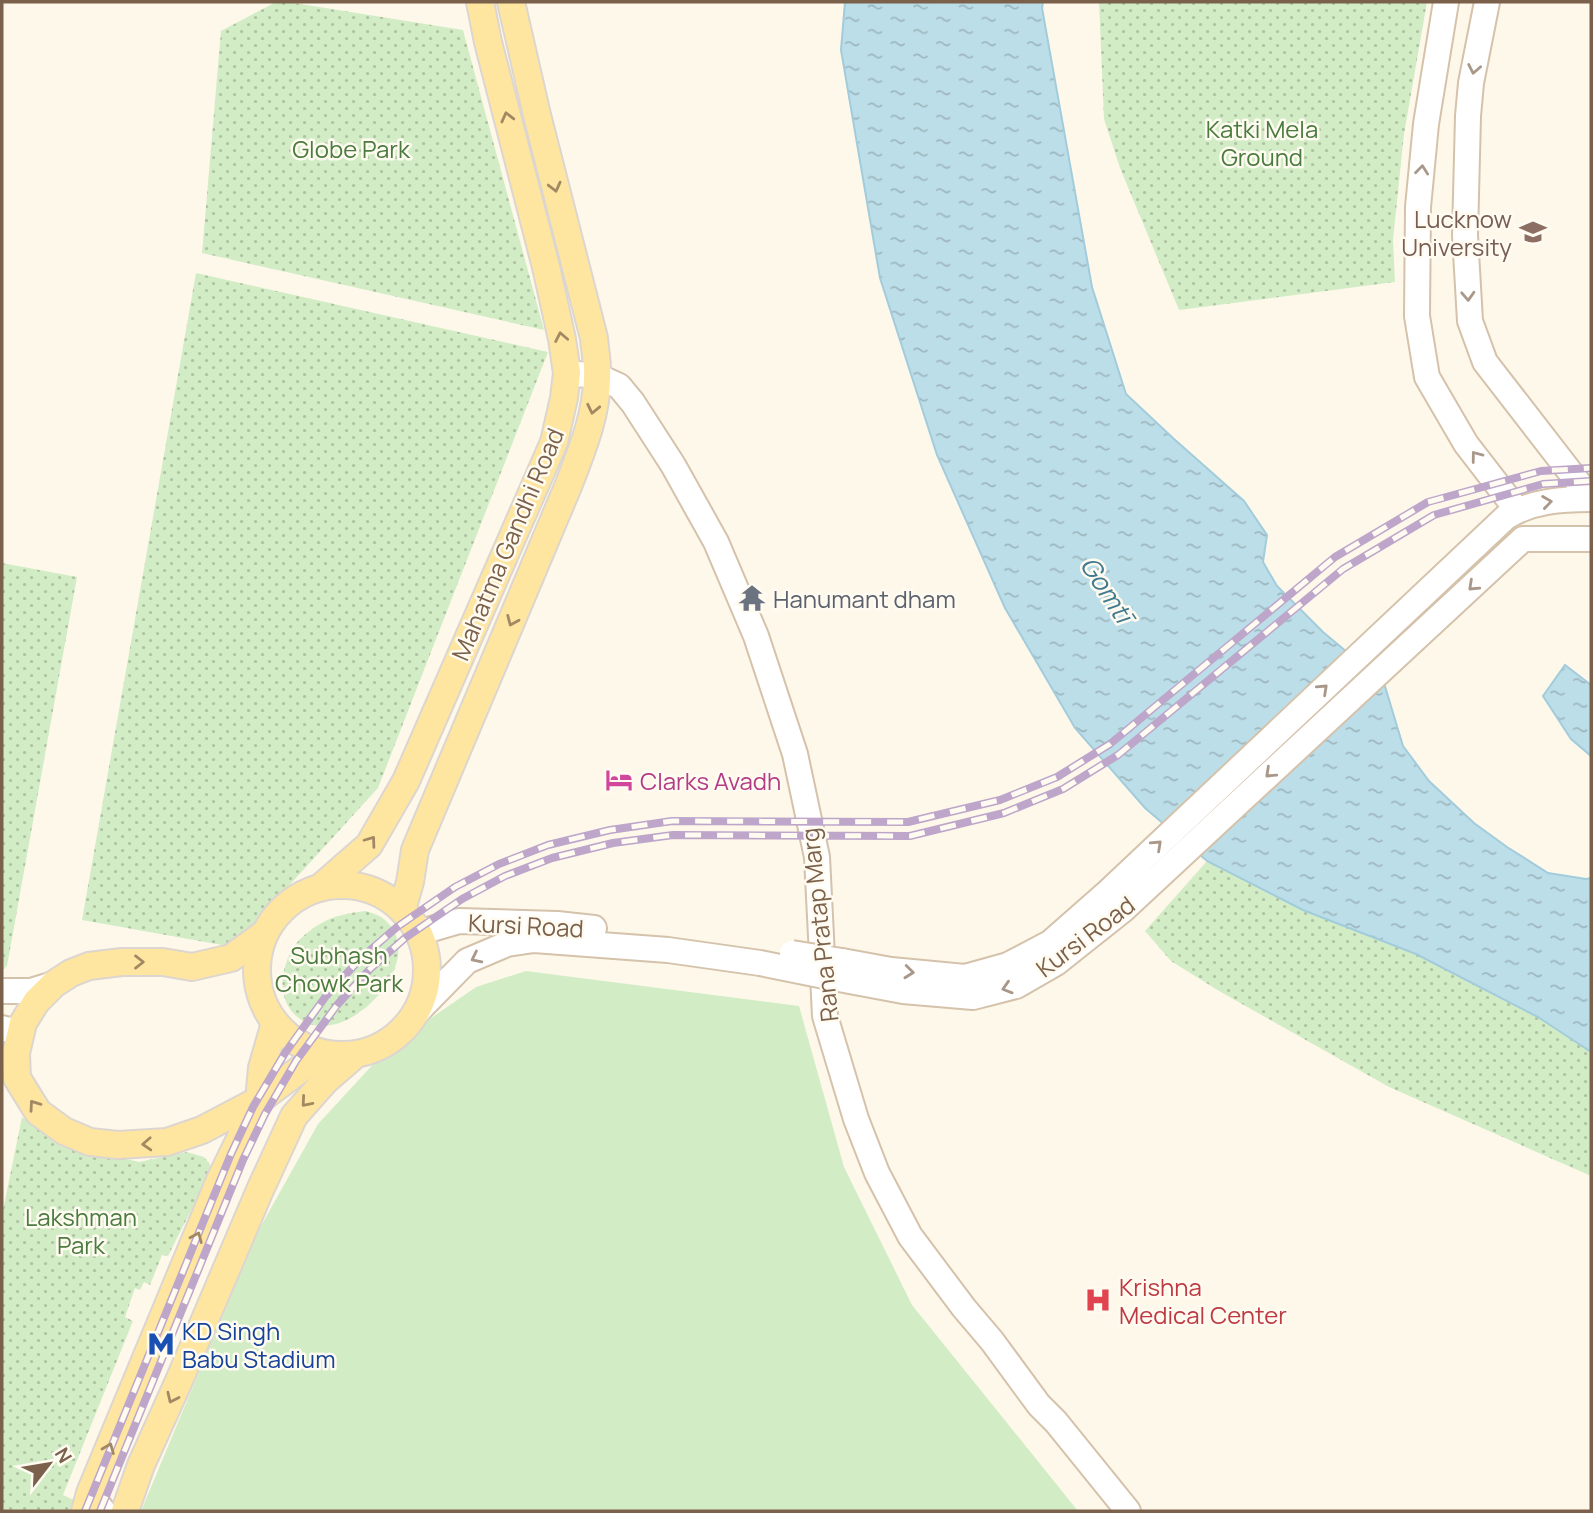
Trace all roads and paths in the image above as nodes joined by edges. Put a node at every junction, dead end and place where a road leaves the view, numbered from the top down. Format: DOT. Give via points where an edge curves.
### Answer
graph roads {
  1 [pos="480,2"];
  2 [pos="511,2"];
  3 [pos="1446,2"];
  4 [pos="1487,2"];
  5 [pos="567,373"];
  6 [pos="597,376"];
  7 [pos="1591,499"];
  8 [pos="1512,514"];
  9 [pos="1591,538"];
  10 [pos="321,887"];
  11 [pos="1116,900"];
  12 [pos="402,910"];
  13 [pos="418,933"];
  14 [pos="264,934"];
  15 [pos="764,956"];
  16 [pos="54,984"];
  17 [pos="2,991"];
  18 [pos="416,1013"];
  19 [pos="275,1023"];
  20 [pos="11,1030"];
  21 [pos="322,1053"];
  22 [pos="355,1055"];
  23 [pos="259,1100"];
  24 [pos="202,1130"];
  25 [pos="230,1160"];
  26 [pos="93,1505"];
  27 [pos="125,1511"];
  28 [pos="1128,1511"];
  5 -- 1 [label="main road, Mahatma Gandhi Road, one-way" via="546,267"];
  2 -- 6 [label="main road, Mahatma Gandhi Road, one-way" via="594,338"];
  8 -- 3 [label="main road, one-way" via="1427,377 1417,316 1418,206"];
  4 -- 7 [label="main road, one-way" via="1468,116 1465,235 1470,321 1485,362"];
  5 -- 6 [label="main road, Rana Pratap Marg"];
  10 -- 5 [label="main road, Mahatma Gandhi Road, one-way" via="369,845 406,781 554,442"];
  6 -- 12 [label="main road, Mahatma Gandhi Road, one-way" via="582,449 415,850"];
  6 -- 28 [label="main road, Rana Pratap Marg" via="619,386 673,465 716,542 756,636 795,754 817,857 825,1016 877,1173 910,1236 1039,1405"];
  8 -- 7 [label="main road, one-way" via="1541,502"];
  11 -- 8 [label="main road, Kursi Road, one-way"];
  9 -- 11 [label="main road, Kursi Road, one-way" via="1523,539"];
  10 -- 12 [label="main road" via="350,885 378,893"];
  10 -- 14 [label="main road" via="278,913"];
  11 -- 15 [label="main road, Kursi Road, bridge" via="1056,963 1016,986 973,997 903,991 841,970"];
  12 -- 13 [label="main road"];
  13 -- 15 [label="main road, Kursi Road" via="459,921 557,924 686,937"];
  13 -- 18 [label="main road" via="426,959 425,987"];
  16 -- 14 [label="main road, one-way" via="89,965 163,962 192,967 231,958"];
  14 -- 19 [label="main road" via="257,980"];
  15 -- 18 [label="main road, Kursi Road, one-way" via="534,940 507,944 467,961"];
  16 -- 17 [label="main road" via="31,991"];
  16 -- 20 [label="main road" via="23,1023"];
  18 -- 22 [label="main road" via="400,1033"];
  19 -- 21 [label="main road" via="296,1042"];
  19 -- 23 [label="main road" via="262,1068"];
  24 -- 20 [label="main road, one-way" via="167,1142 118,1145 90,1142 64,1131 38,1112 17,1078"];
  21 -- 22 [label="main road"];
  21 -- 23 [label="main road"];
  22 -- 27 [label="main road, one-way" via="294,1116"];
  23 -- 24 [label="main road"];
  23 -- 25 [label="main road"];
  24 -- 25 [label="main road"];
  26 -- 25 [label="main road, one-way"];
}
